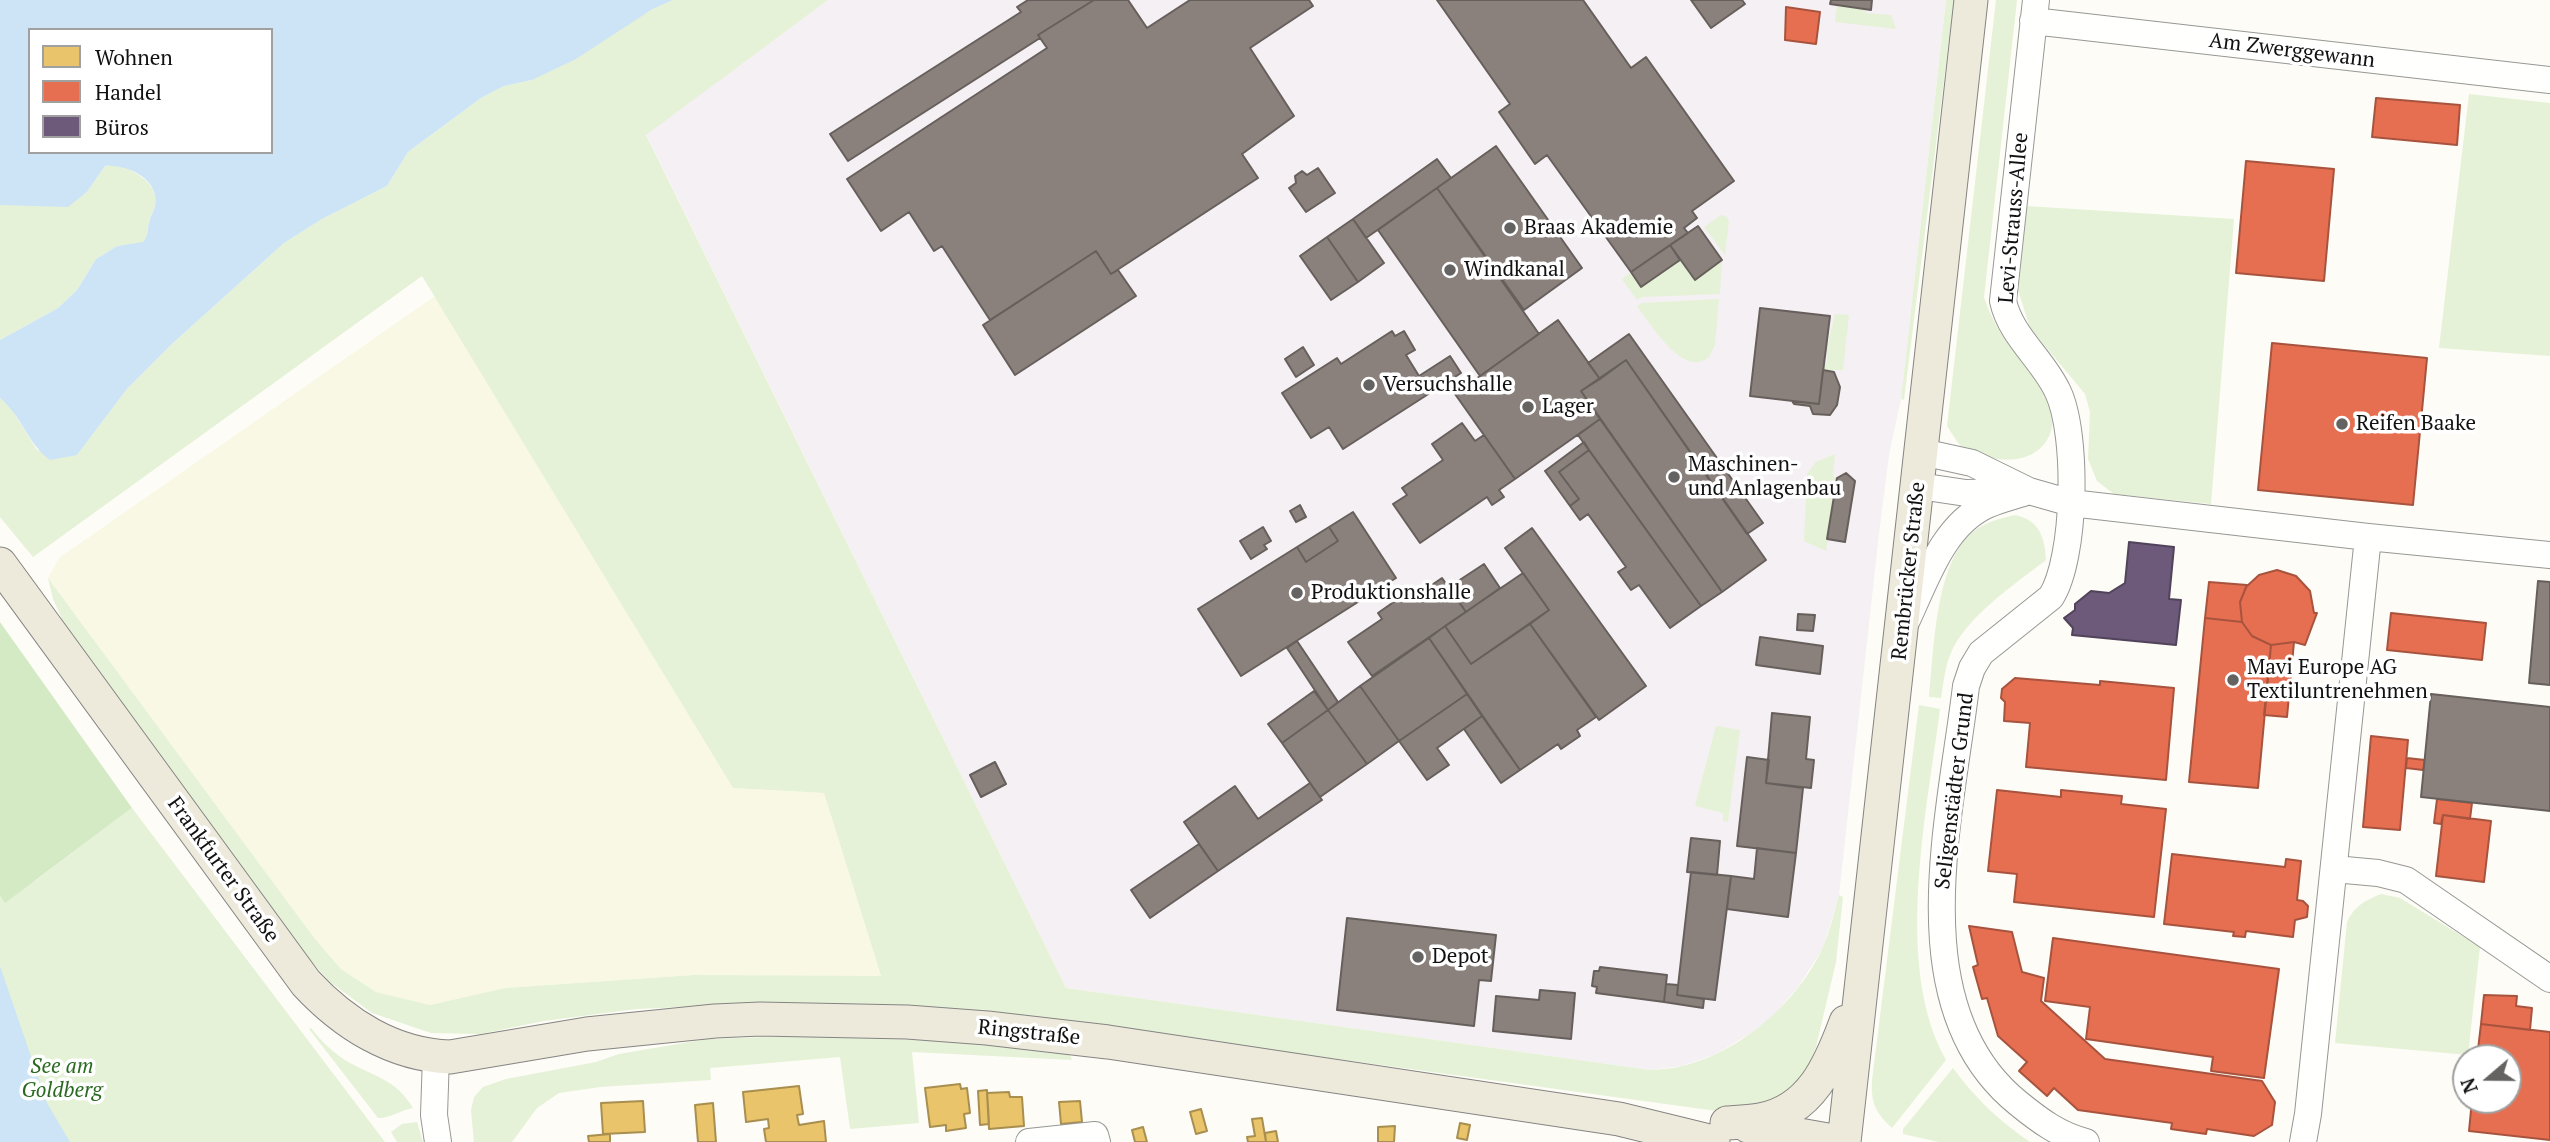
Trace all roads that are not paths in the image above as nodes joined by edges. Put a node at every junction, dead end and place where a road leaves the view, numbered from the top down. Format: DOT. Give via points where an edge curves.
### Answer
graph roads {
  1 [pos="1972,0"];
  2 [pos="2034,11"];
  3 [pos="2550,80"];
  4 [pos="1922,452"];
  5 [pos="1919,486"];
  6 [pos="2029,491"];
  7 [pos="2071,502"];
  8 [pos="2368,537"];
  9 [pos="2550,555"];
  10 [pos="0,564"];
  11 [pos="1903,630"];
  12 [pos="2334,869"];
  13 [pos="1863,966"];
  14 [pos="2550,979"];
  15 [pos="436,1056"];
  16 [pos="1720,1132"];
  17 [pos="1096,1139"];
  18 [pos="438,1142"];
  19 [pos="1029,1142"];
  20 [pos="1839,1142"];
  21 [pos="1844,1142"];
  22 [pos="2086,1142"];
  23 [pos="2302,1142"];
  1 -- 4 [label="main road, Rembrücker Straße"];
  2 -- 3 [label="street, Am Zwerggewann"];
  2 -- 7 [label="street, Levi-Strauss-Allee" via="2003,301 2015,330 2046,372 2064,407"];
  4 -- 5 [label="main road, Rembrücker Straße"];
  4 -- 6 [label="street" via="1972,463"];
  5 -- 6 [label="street" via="1966,493"];
  5 -- 11 [label="main road, Rembrücker Straße"];
  6 -- 7 [label="street"];
  6 -- 11 [label="street" via="1986,506 1959,525 1946,541"];
  7 -- 8 [label="street"];
  7 -- 22 [label="street, Seligenstädter Grund" via="2059,584 2051,597 1981,653 1966,686 1942,895 1947,974 1967,1041 2007,1094 2059,1134"];
  8 -- 9 [label="street"];
  8 -- 12 [label="street"];
  10 -- 15 [label="main road, Frankfurter Straße" via="306,982 364,1032"];
  11 -- 13 [label="main road, Rembrücker Straße"];
  12 -- 14 [label="street" via="2406,880"];
  12 -- 23 [label="street"];
  13 -- 16 [label="main road" via="1832,1059 1808,1096 1781,1114"];
  13 -- 21 [label="main road, Rembrücker Straße"];
  15 -- 16 [label="main road, Ringstraße" via="715,1021 907,1022 1108,1042"];
  15 -- 18 [label="street"];
  16 -- 20 [label="main road, Ringstraße"];
  17 -- 19 [label="street"];
}
